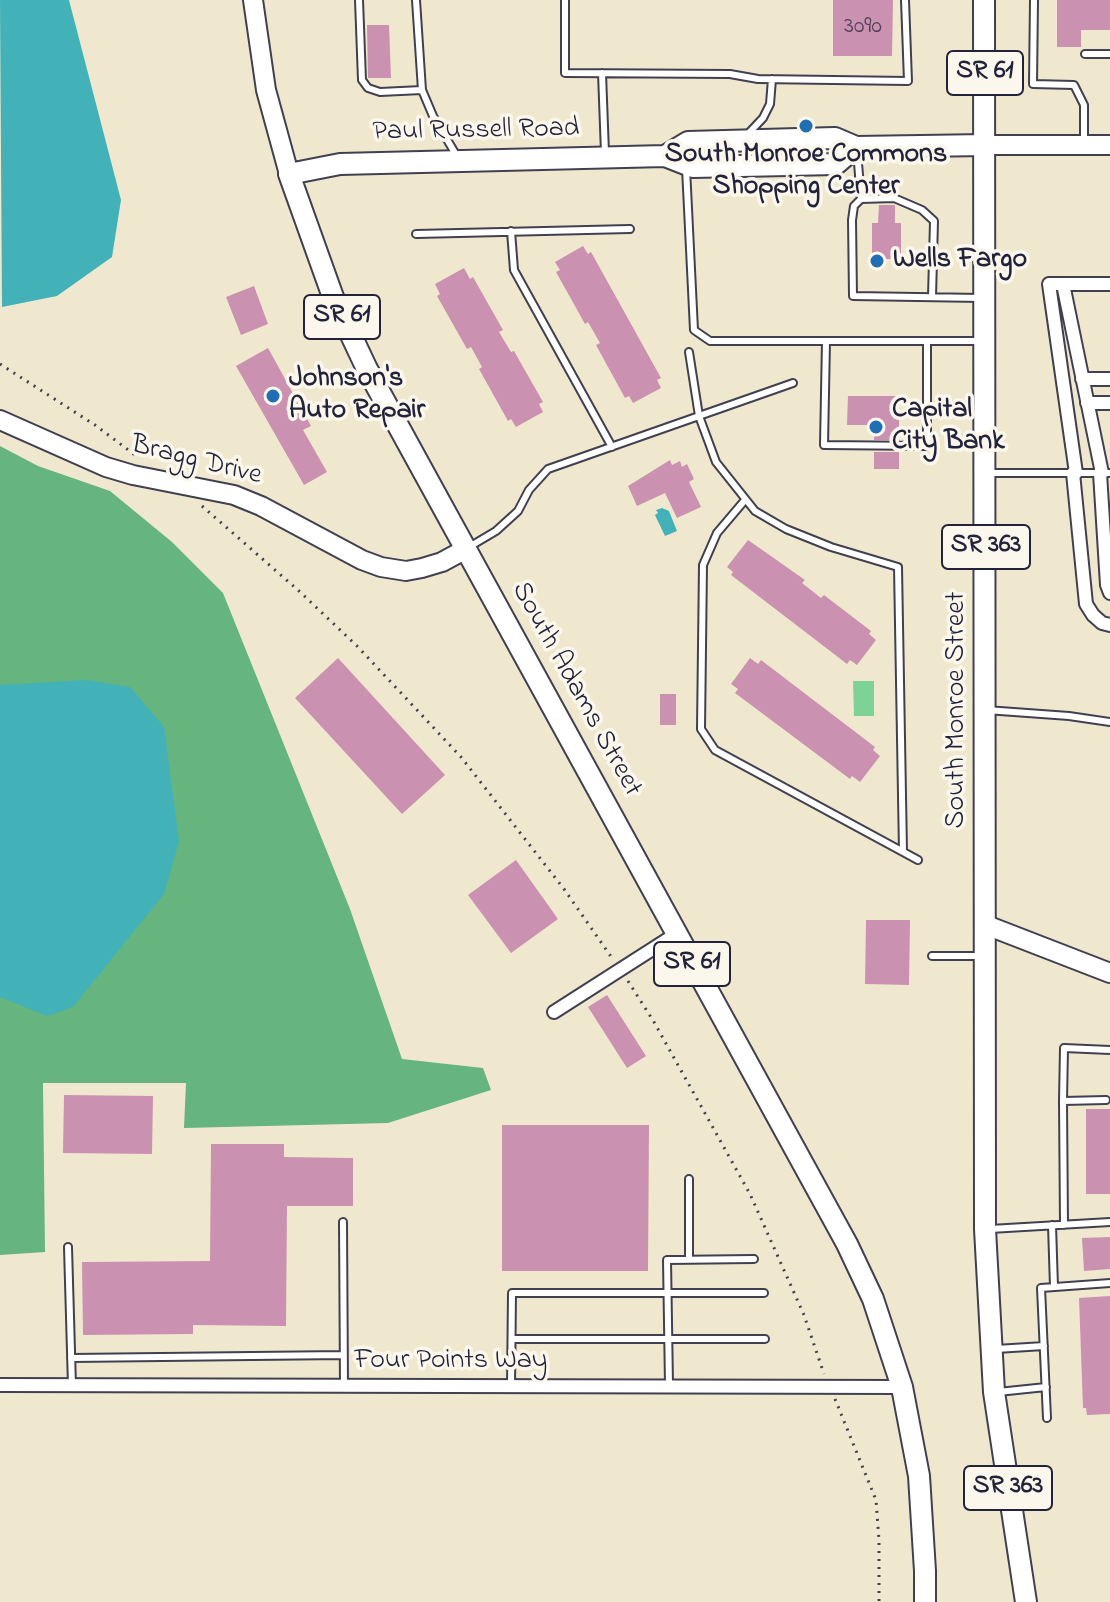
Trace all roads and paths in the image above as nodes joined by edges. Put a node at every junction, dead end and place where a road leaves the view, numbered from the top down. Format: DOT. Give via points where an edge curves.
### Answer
graph roads {
  1 [pos="253,0"];
  2 [pos="359,0"];
  3 [pos="416,0"];
  4 [pos="565,0"];
  5 [pos="905,0"];
  6 [pos="984,0"];
  7 [pos="1034,0"];
  8 [pos="1085,54"];
  9 [pos="1110,54"];
  10 [pos="602,73"];
  11 [pos="772,79"];
  12 [pos="422,90"];
  13 [pos="741,141"];
  14 [pos="985,145"];
  15 [pos="1084,145"];
  16 [pos="1110,145"];
  17 [pos="856,147"];
  18 [pos="665,156"];
  19 [pos="605,157"];
  20 [pos="460,161"];
  21 [pos="686,164"];
  22 [pos="289,174"];
  23 [pos="861,199"];
  24 [pos="630,229"];
  25 [pos="511,231"];
  26 [pos="416,234"];
  27 [pos="1063,284"];
  28 [pos="1110,284"];
  29 [pos="932,297"];
  30 [pos="986,298"];
  31 [pos="826,341"];
  32 [pos="927,341"];
  33 [pos="986,341"];
  34 [pos="689,352"];
  35 [pos="0,364"];
  36 [pos="1082,379"];
  37 [pos="1110,379"];
  38 [pos="793,383"];
  39 [pos="1087,403"];
  40 [pos="1110,403"];
  41 [pos="699,416"];
  42 [pos="0,420"];
  43 [pos="612,447"];
  44 [pos="144,462"];
  45 [pos="986,473"];
  46 [pos="1074,473"];
  47 [pos="1104,473"];
  48 [pos="192,499"];
  49 [pos="745,500"];
  50 [pos="466,549"];
  51 [pos="1110,593"];
  52 [pos="1110,625"];
  53 [pos="986,710"];
  54 [pos="1110,722"];
  55 [pos="903,852"];
  56 [pos="918,860"];
  57 [pos="986,925"];
  58 [pos="676,934"];
  59 [pos="932,956"];
  60 [pos="986,956"];
  61 [pos="621,970"];
  62 [pos="1110,973"];
  63 [pos="554,1012"];
  64 [pos="1110,1050"];
  65 [pos="1106,1100"];
  66 [pos="1063,1101"];
  67 [pos="689,1179"];
  68 [pos="343,1222"];
  69 [pos="1110,1222"];
  70 [pos="1052,1225"];
  71 [pos="1064,1225"];
  72 [pos="985,1229"];
  73 [pos="68,1247"];
  74 [pos="689,1259"];
  75 [pos="754,1259"];
  76 [pos="1110,1283"];
  77 [pos="1054,1287"];
  78 [pos="668,1293"];
  79 [pos="764,1293"];
  80 [pos="512,1339"];
  81 [pos="668,1339"];
  82 [pos="765,1339"];
  83 [pos="1044,1346"];
  84 [pos="991,1350"];
  85 [pos="343,1355"];
  86 [pos="71,1358"];
  87 [pos="993,1382"];
  88 [pos="0,1385"];
  89 [pos="72,1386"];
  90 [pos="344,1386"];
  91 [pos="511,1386"];
  92 [pos="830,1386"];
  93 [pos="669,1387"];
  94 [pos="902,1387"];
  95 [pos="1046,1387"];
  96 [pos="1047,1418"];
  97 [pos="879,1602"];
  98 [pos="925,1602"];
  99 [pos="1026,1602"];
  1 -- 22 [label="street, South Adams Street" via="266,90"];
  2 -- 12 [label="lane" via="362,80 380,92"];
  3 -- 12 [label="lane"];
  4 -- 10 [label="lane" via="565,73"];
  5 -- 11 [label="lane" via="908,81"];
  6 -- 14 [label="main road, South Monroe Street / SR 61"];
  7 -- 15 [label="lane" via="1033,84 1074,85 1084,105"];
  8 -- 9 [label="lane"];
  10 -- 11 [label="lane"];
  10 -- 19 [label="lane"];
  11 -- 13 [label="lane" via="770,104"];
  12 -- 20 [label="lane"];
  13 -- 17 [label="main road, Paul Russell Road" via="835,138"];
  13 -- 18 [label="main road, Paul Russell Road" via="688,142"];
  14 -- 15 [label="street, Paul Russell Road"];
  14 -- 17 [label="main road, Paul Russell Road"];
  14 -- 30 [label="main road, South Monroe Street / SR 363"];
  15 -- 16 [label="street, Paul Russell Road"];
  17 -- 21 [label="main road, Paul Russell Road" via="836,164"];
  17 -- 23 [label="lane"];
  18 -- 19 [label="main road, Paul Russell Road"];
  18 -- 21 [label="main road, Paul Russell Road"];
  19 -- 20 [label="main road, Paul Russell Road"];
  20 -- 22 [label="main road, Paul Russell Road" via="340,164"];
  21 -- 31 [label="lane" via="694,330 710,341"];
  22 -- 50 [label="main road, South Adams Street / SR 61" via="333,297"];
  23 -- 29 [label="lane" via="894,198 934,221"];
  23 -- 29 [label="lane" via="852,220 853,296"];
  24 -- 25 [label="lane"];
  25 -- 26 [label="lane"];
  25 -- 43 [label="lane" via="514,270"];
  27 -- 28 [label="street"];
  27 -- 36 [label="street"];
  27 -- 46 [label="street" via="1049,284"];
  29 -- 30 [label="lane"];
  30 -- 33 [label="main road, South Monroe Street / SR 363"];
  31 -- 32 [label="lane"];
  31 -- 32 [label="lane" via="824,445 927,446"];
  32 -- 33 [label="lane"];
  33 -- 45 [label="main road, South Monroe Street / SR 363"];
  34 -- 41 [label="lane"];
  35 -- 44 [label="path"];
  36 -- 37 [label="street"];
  36 -- 39 [label="street"];
  38 -- 41 [label="lane"];
  39 -- 40 [label="street"];
  39 -- 47 [label="street"];
  41 -- 43 [label="lane"];
  41 -- 49 [label="lane" via="716,462"];
  42 -- 50 [label="street, Bragg Drive" via="106,467 234,495 381,567 422,568"];
  43 -- 50 [label="lane" via="548,469 518,511"];
  45 -- 46 [label="lane"];
  45 -- 53 [label="main road, South Monroe Street / SR 363"];
  46 -- 47 [label="lane"];
  46 -- 52 [label="street" via="1086,604"];
  47 -- 51 [label="street"];
  48 -- 61 [label="path" via="357,646 461,757"];
  49 -- 55 [label="lane" via="786,529 898,567"];
  49 -- 55 [label="lane" via="717,533 703,565 701,729 715,750"];
  50 -- 58 [label="main road, South Adams Street / SR 61"];
  53 -- 54 [label="lane"];
  53 -- 57 [label="main road, South Monroe Street / SR 363"];
  55 -- 56 [label="lane"];
  57 -- 60 [label="main road, South Monroe Street / SR 363"];
  57 -- 62 [label="street"];
  58 -- 61 [label="street"];
  58 -- 94 [label="main road, South Adams Street / SR 61" via="847,1244 873,1299"];
  59 -- 60 [label="lane"];
  60 -- 72 [label="main road, South Monroe Street / SR 363"];
  61 -- 63 [label="street"];
  61 -- 92 [label="path" via="750,1194"];
  64 -- 66 [label="lane" via="1064,1048"];
  65 -- 66 [label="lane"];
  66 -- 71 [label="lane"];
  67 -- 74 [label="lane"];
  68 -- 85 [label="lane"];
  69 -- 71 [label="lane"];
  70 -- 71 [label="lane"];
  70 -- 72 [label="lane"];
  70 -- 77 [label="lane"];
  72 -- 84 [label="main road, South Monroe Street / SR 363"];
  73 -- 86 [label="lane"];
  74 -- 75 [label="lane"];
  74 -- 78 [label="lane" via="667,1260"];
  76 -- 77 [label="lane"];
  77 -- 83 [label="lane" via="1041,1288"];
  78 -- 79 [label="lane"];
  78 -- 80 [label="lane" via="512,1293"];
  78 -- 81 [label="lane"];
  80 -- 81 [label="lane"];
  80 -- 91 [label="lane"];
  81 -- 82 [label="lane"];
  81 -- 93 [label="lane"];
  83 -- 84 [label="lane"];
  83 -- 95 [label="lane"];
  84 -- 87 [label="main road, South Monroe Street / SR 363"];
  85 -- 86 [label="lane"];
  85 -- 90 [label="lane"];
  86 -- 89 [label="lane"];
  87 -- 95 [label="lane"];
  87 -- 99 [label="main road, SR 363"];
  88 -- 89 [label="street, Four Points Way"];
  89 -- 90 [label="street, Four Points Way"];
  90 -- 91 [label="street, Four Points Way"];
  91 -- 93 [label="street, Four Points Way"];
  92 -- 93 [label="street, Four Points Way"];
  92 -- 94 [label="street, Four Points Way"];
  92 -- 97 [label="path" via="876,1500"];
  94 -- 98 [label="main road, SR 61" via="919,1476"];
  95 -- 96 [label="lane"];
}
